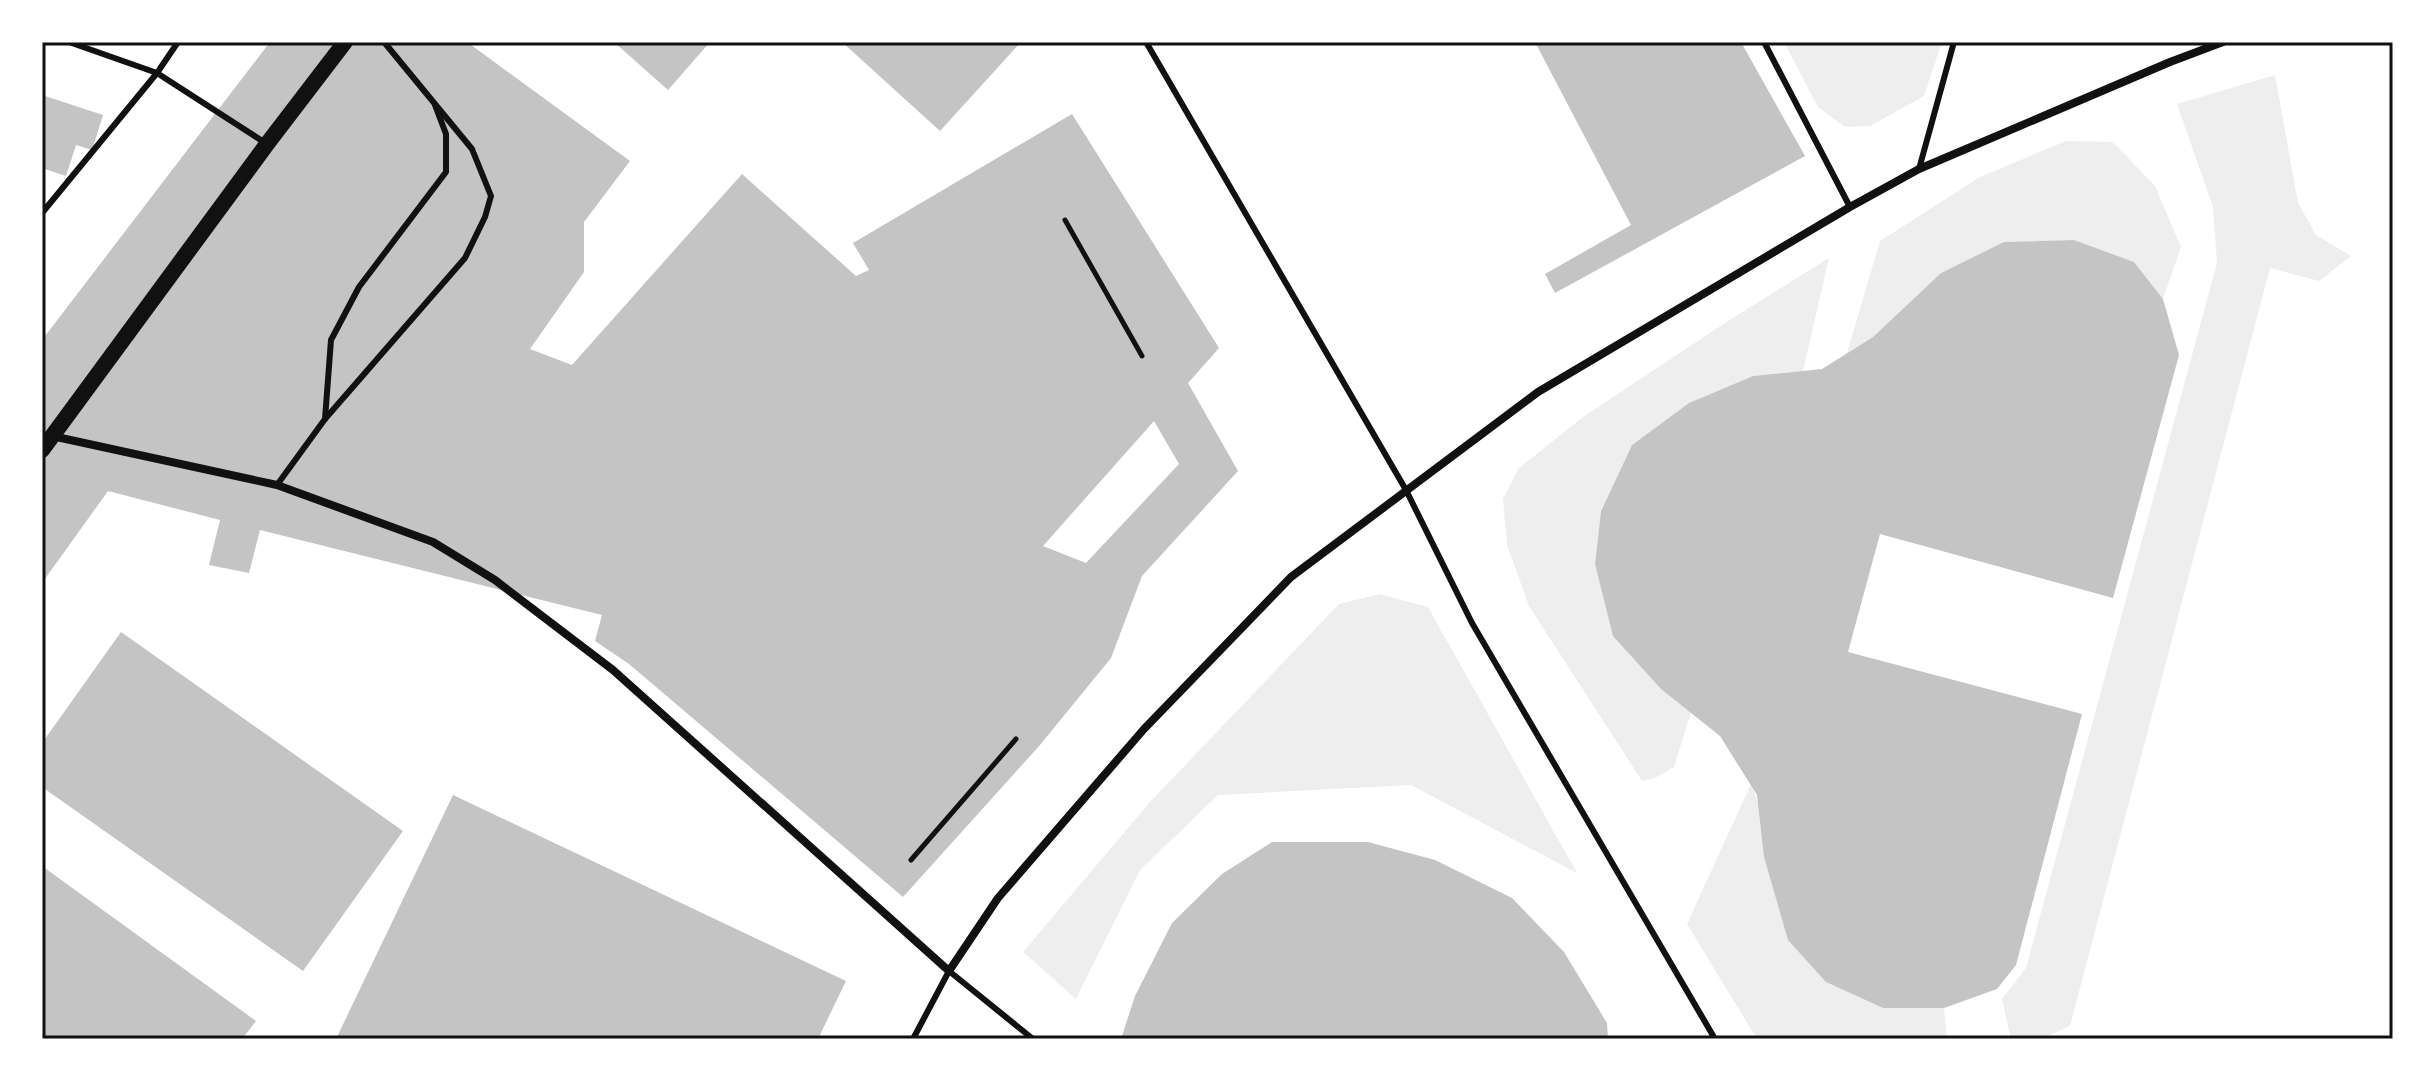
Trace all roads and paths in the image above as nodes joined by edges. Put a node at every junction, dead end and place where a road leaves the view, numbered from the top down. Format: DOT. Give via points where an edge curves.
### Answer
graph roads {
  1 [pos="69,42"];
  2 [pos="178,42"];
  3 [pos="345,42"];
  4 [pos="384,42"];
  5 [pos="1146,42"];
  6 [pos="1764,42"];
  7 [pos="1954,42"];
  8 [pos="2223,42"];
  9 [pos="157,73"];
  10 [pos="433,98"];
  11 [pos="267,144"];
  12 [pos="1919,169"];
  13 [pos="1850,207"];
  14 [pos="42,213"];
  15 [pos="1065,220"];
  16 [pos="1142,356"];
  17 [pos="325,419"];
  18 [pos="45,440"];
  19 [pos="277,485"];
  20 [pos="1406,490"];
  21 [pos="1016,739"];
  22 [pos="911,860"];
  23 [pos="949,971"];
  24 [pos="913,1039"];
  25 [pos="1033,1039"];
  26 [pos="1715,1039"];
  1 -- 9 [label="lane"];
  2 -- 9 [label="lane"];
  3 -- 11 [label="main road"];
  4 -- 10 [label="lane"];
  5 -- 20 [label="lane"];
  6 -- 13 [label="lane"];
  7 -- 12 [label="lane"];
  8 -- 12 [label="street"];
  9 -- 11 [label="lane"];
  9 -- 14 [label="lane"];
  10 -- 17 [label="lane" via="446,134 446,172 359,287 331,340"];
  10 -- 17 [label="lane" via="472,149 491,196 485,217 465,258"];
  11 -- 18 [label="main road"];
  12 -- 13 [label="street"];
  13 -- 20 [label="street" via="1538,392"];
  15 -- 16 [label="path"];
  17 -- 19 [label="lane"];
  18 -- 19 [label="street"];
  19 -- 23 [label="street" via="433,542 495,580 613,670"];
  20 -- 23 [label="street" via="1291,577 1144,729 998,898"];
  20 -- 26 [label="lane" via="1472,623"];
  21 -- 22 [label="path"];
  23 -- 24 [label="lane"];
  23 -- 25 [label="lane"];
}
